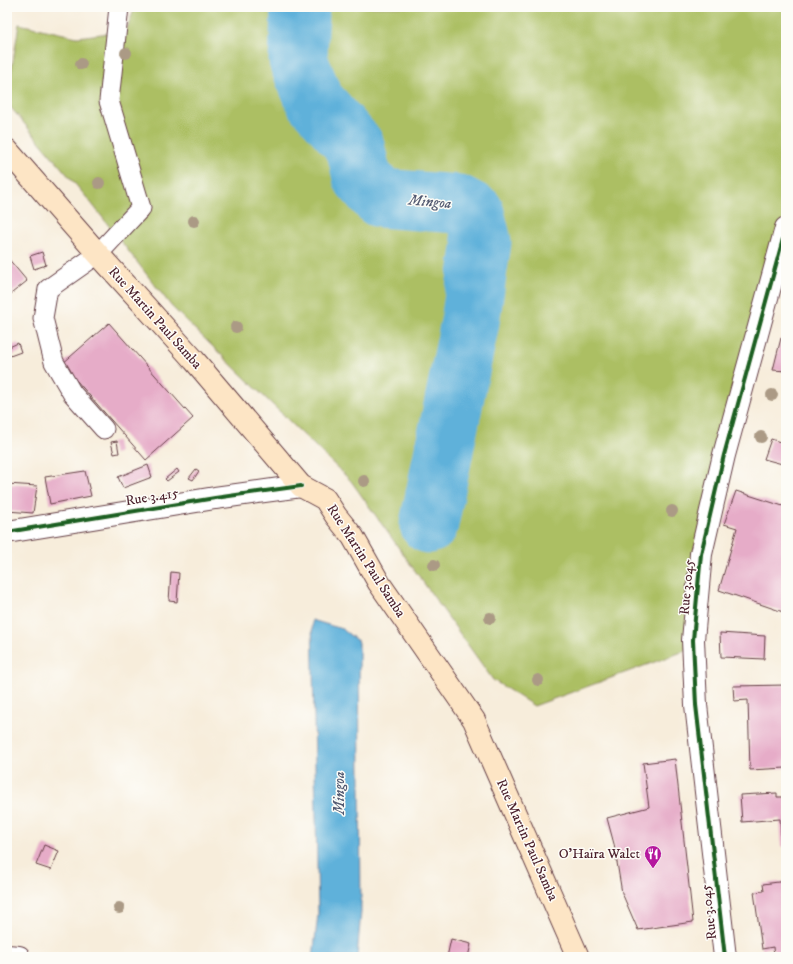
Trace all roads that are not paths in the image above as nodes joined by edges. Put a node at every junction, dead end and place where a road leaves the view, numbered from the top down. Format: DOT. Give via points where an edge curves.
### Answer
graph roads {
  1 [pos="119,7"];
  2 [pos="7,150"];
  3 [pos="786,228"];
  4 [pos="98,254"];
  5 [pos="104,429"];
  6 [pos="301,486"];
  7 [pos="7,532"];
  8 [pos="7,956"];
  9 [pos="19,957"];
  10 [pos="578,957"];
  11 [pos="725,957"];
  1 -- 4 [label="lane" via="109,101 141,208"];
  2 -- 4 [label="main road, Rue Martin Paul Samba"];
  3 -- 11 [label="street, Rue 3.045" via="724,455 701,554 693,640 696,705"];
  4 -- 5 [label="lane" via="48,289 44,318 54,362 72,393"];
  4 -- 6 [label="main road, Rue Martin Paul Samba" via="194,360"];
  6 -- 7 [label="street, Rue 3.415"];
  6 -- 10 [label="main road, Rue Martin Paul Samba" via="325,499 352,537 379,583 474,720"];
  8 -- 9 [label="street"];
}
